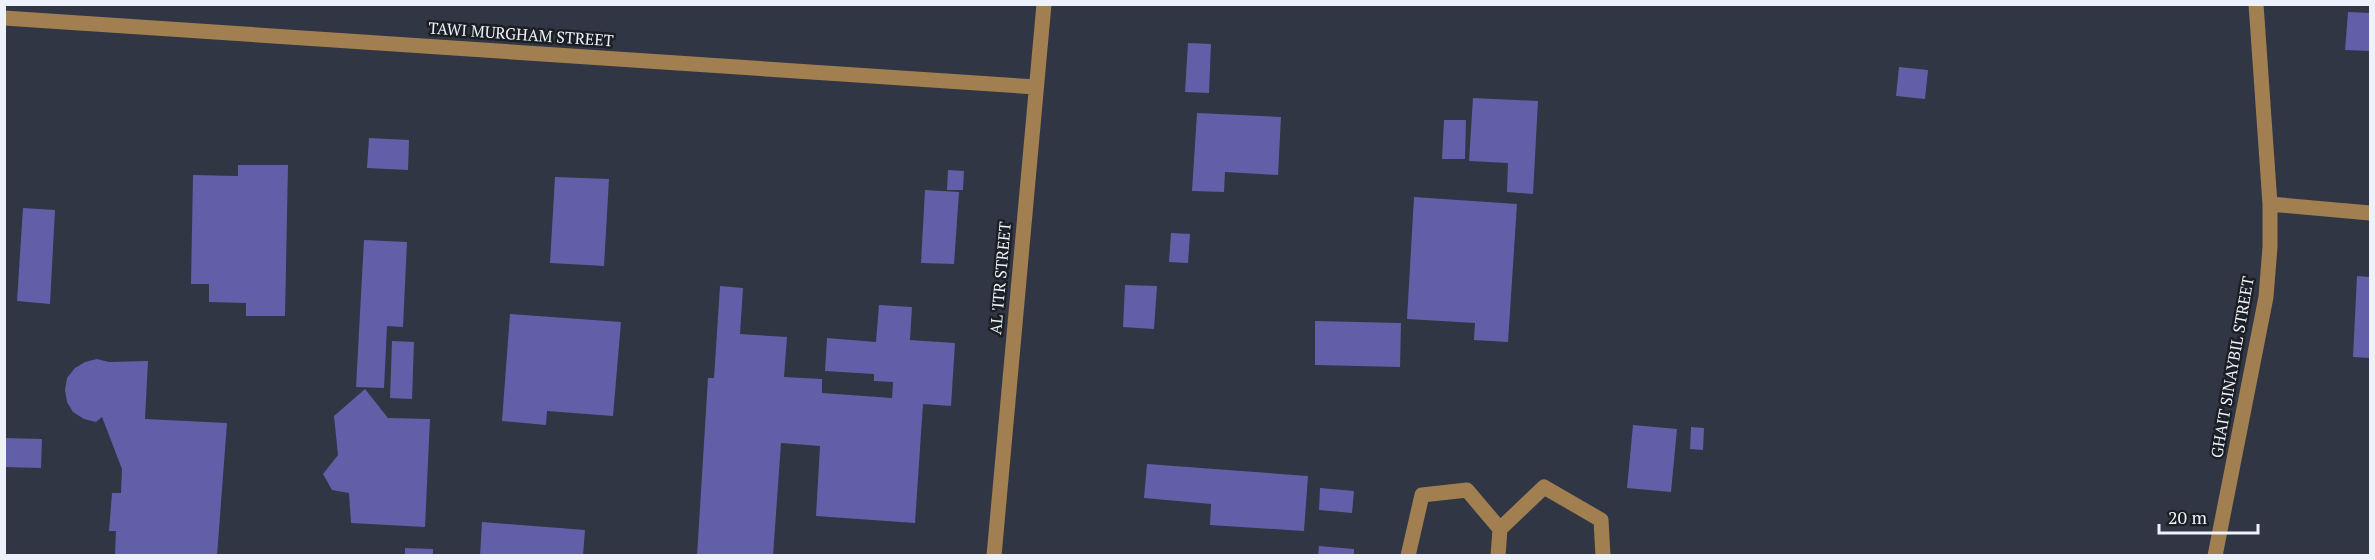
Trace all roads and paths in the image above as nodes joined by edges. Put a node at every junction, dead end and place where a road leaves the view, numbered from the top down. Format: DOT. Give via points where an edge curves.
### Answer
graph roads {
  1 [pos="1044,4"];
  2 [pos="2256,4"];
  3 [pos="4,18"];
  4 [pos="1036,87"];
  5 [pos="2270,204"];
  6 [pos="2370,213"];
  7 [pos="1500,529"];
  8 [pos="994,555"];
  9 [pos="1408,555"];
  10 [pos="1498,555"];
  11 [pos="1603,555"];
  12 [pos="2215,555"];
  1 -- 4 [label="street, AL 'ITR STREET"];
  2 -- 5 [label="street, GHAIT SINAYBIL STREET"];
  3 -- 4 [label="street, TAWI MURGHAM STREET"];
  4 -- 8 [label="street, AL 'ITR STREET"];
  5 -- 6 [label="street"];
  5 -- 12 [label="street, GHAIT SINAYBIL STREET" via="2266,297"];
  7 -- 9 [label="street" via="1467,490 1422,495"];
  7 -- 10 [label="street"];
  7 -- 11 [label="street" via="1544,487 1601,519"];
}
